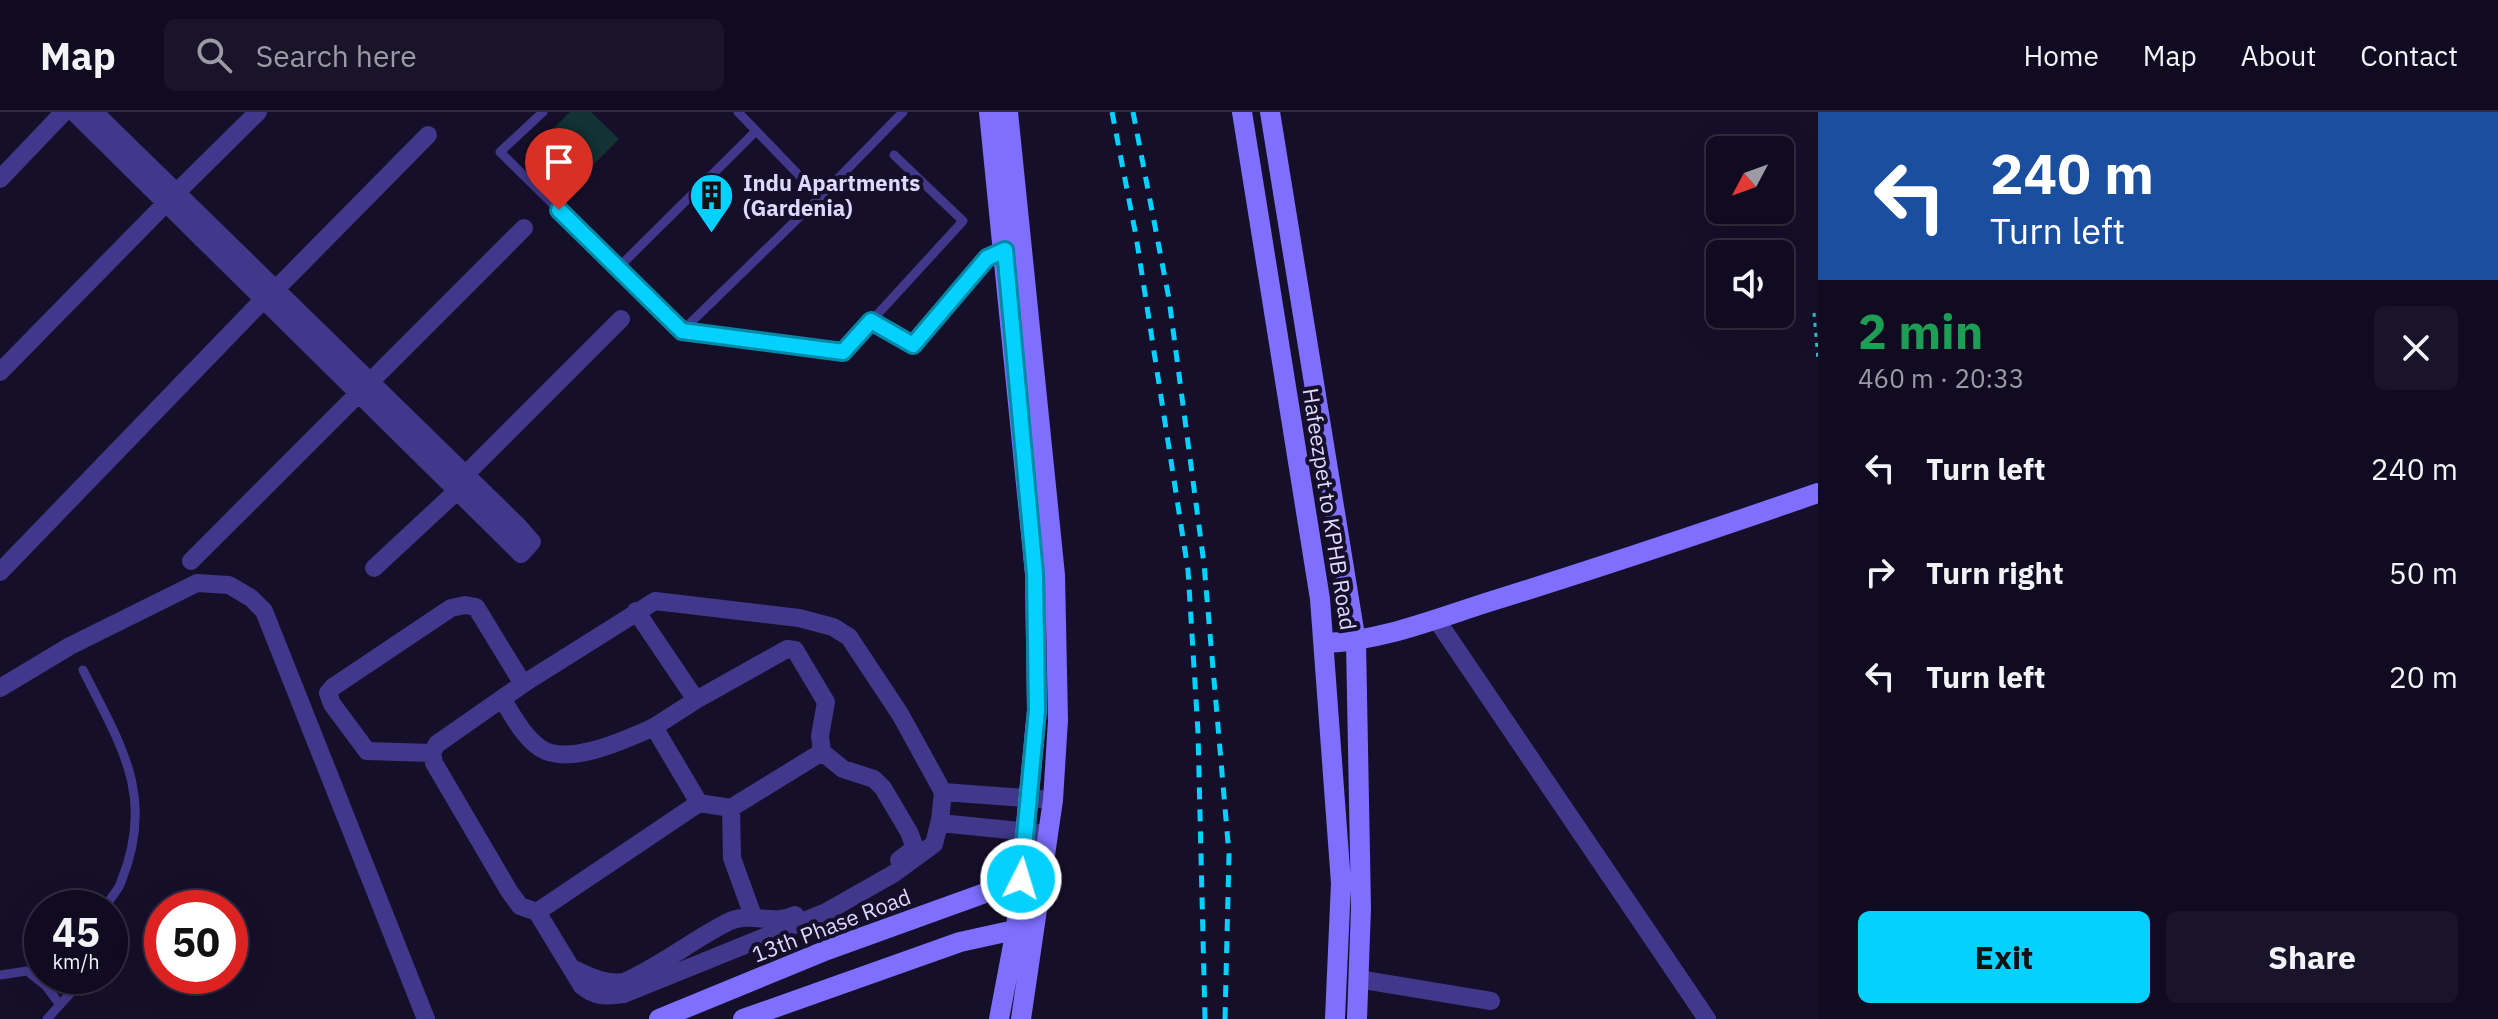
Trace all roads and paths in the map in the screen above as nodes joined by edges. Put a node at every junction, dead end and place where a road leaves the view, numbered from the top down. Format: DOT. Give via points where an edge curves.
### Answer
graph roads {
  1 [pos="64,112"];
  2 [pos="74,112"];
  3 [pos="94,112"];
  4 [pos="258,112"];
  5 [pos="543,112"];
  6 [pos="738,112"];
  7 [pos="903,112"];
  8 [pos="989,112"];
  9 [pos="1008,112"];
  10 [pos="1242,112"];
  11 [pos="1270,112"];
  12 [pos="756,131"];
  13 [pos="428,135"];
  14 [pos="894,155"];
  15 [pos="0,179"];
  16 [pos="172,197"];
  17 [pos="820,197"];
  18 [pos="524,228"];
  19 [pos="1005,250"];
  20 [pos="618,268"];
  21 [pos="269,295"];
  22 [pos="1814,313"];
  23 [pos="621,319"];
  24 [pos="871,321"];
  25 [pos="682,331"];
  26 [pos="1818,360"];
  27 [pos="0,372"];
  28 [pos="365,388"];
  29 [pos="462,482"];
  30 [pos="1818,493"];
  31 [pos="191,561"];
  32 [pos="374,568"];
  33 [pos="0,572"];
  34 [pos="636,611"];
  35 [pos="1436,619"];
  36 [pos="1356,642"];
  37 [pos="1325,643"];
  38 [pos="83,670"];
  39 [pos="523,684"];
  40 [pos="0,688"];
  41 [pos="502,699"];
  42 [pos="696,700"];
  43 [pos="654,727"];
  44 [pos="822,752"];
  45 [pos="432,753"];
  46 [pos="943,792"];
  47 [pos="1029,798"];
  48 [pos="1053,800"];
  49 [pos="699,803"];
  50 [pos="731,808"];
  51 [pos="940,823"];
  52 [pos="1025,832"];
  53 [pos="1049,834"];
  54 [pos="1043,872"];
  55 [pos="1021,879"];
  56 [pos="117,890"];
  57 [pos="537,912"];
  58 [pos="753,916"];
  59 [pos="1026,927"];
  60 [pos="827,950"];
  61 [pos="571,968"];
  62 [pos="0,975"];
  63 [pos="1358,979"];
  64 [pos="838,984"];
  65 [pos="70,994"];
  66 [pos="1491,1001"];
  67 [pos="60,1005"];
  68 [pos="1002,1018"];
  69 [pos="47,1019"];
  70 [pos="426,1019"];
  71 [pos="659,1019"];
  72 [pos="743,1019"];
  73 [pos="1021,1019"];
  74 [pos="1335,1019"];
  75 [pos="1357,1019"];
  76 [pos="1707,1019"];
  1 -- 15 [label="street"];
  2 -- 16 [label="street"];
  3 -- 16 [label="street"];
  4 -- 16 [label="street"];
  5 -- 20 [label="lane" via="500,152"];
  6 -- 12 [label="lane"];
  7 -- 17 [label="lane"];
  8 -- 19 [label="main road"];
  9 -- 48 [label="main road" via="1055,575 1058,720"];
  10 -- 37 [label="main road, Hafeezpet to KPHB Road"];
  11 -- 36 [label="main road"];
  12 -- 17 [label="lane"];
  12 -- 20 [label="lane"];
  13 -- 21 [label="street"];
  14 -- 24 [label="lane" via="963,221"];
  16 -- 21 [label="street"];
  16 -- 27 [label="street"];
  17 -- 25 [label="lane"];
  18 -- 28 [label="street"];
  19 -- 24 [label="lane" via="987,258 913,345"];
  19 -- 47 [label="main road" via="1035,574 1037,710"];
  20 -- 25 [label="lane"];
  21 -- 28 [label="street"];
  21 -- 33 [label="street"];
  22 -- 26 [label="path"];
  23 -- 29 [label="street"];
  24 -- 25 [label="lane" via="843,352"];
  28 -- 29 [label="street"];
  28 -- 31 [label="street"];
  29 -- 32 [label="street"];
  30 -- 35 [label="main road, Hafeezpet to KPHB Road"];
  34 -- 39 [label="street"];
  34 -- 42 [label="street"];
  34 -- 46 [label="street" via="655,601 833,627 849,637"];
  35 -- 36 [label="main road, Hafeezpet to KPHB Road"];
  35 -- 76 [label="street"];
  36 -- 37 [label="main road, Hafeezpet to KPHB Road"];
  36 -- 63 [label="main road"];
  37 -- 74 [label="main road" via="1341,883"];
  38 -- 56 [label="lane" via="135,785 131,853"];
  39 -- 41 [label="street"];
  39 -- 45 [label="street" via="476,607 465,605 451,608 328,693 367,751"];
  40 -- 70 [label="street" via="70,646 197,583 229,585 251,598 264,611"];
  41 -- 43 [label="street" via="530,740 557,754 616,745"];
  41 -- 45 [label="street" via="437,744"];
  42 -- 43 [label="street"];
  42 -- 44 [label="street" via="793,648 826,702"];
  43 -- 49 [label="street"];
  44 -- 50 [label="street"];
  44 -- 58 [label="street" via="883,788 915,848 787,919"];
  45 -- 57 [label="street" via="509,891 520,906"];
  46 -- 47 [label="street"];
  46 -- 51 [label="street"];
  47 -- 48 [label="street"];
  47 -- 52 [label="main road"];
  48 -- 53 [label="main road"];
  49 -- 50 [label="street"];
  49 -- 57 [label="street"];
  50 -- 58 [label="street" via="732,858"];
  51 -- 52 [label="street"];
  51 -- 61 [label="street" via="934,844 917,858 826,912 624,994 591,994"];
  52 -- 53 [label="street"];
  52 -- 55 [label="main road"];
  53 -- 54 [label="main road"];
  54 -- 55 [label="main road, 13th Phase Road"];
  54 -- 59 [label="main road"];
  55 -- 59 [label="main road"];
  55 -- 60 [label="main road, 13th Phase Road"];
  57 -- 61 [label="street"];
  58 -- 61 [label="street" via="729,922 624,982 601,982"];
  59 -- 64 [label="main road" via="960,942"];
  59 -- 68 [label="main road"];
  59 -- 73 [label="main road"];
  60 -- 64 [label="main road"];
  60 -- 71 [label="main road, 13th Phase Road"];
  62 -- 67 [label="lane" via="27,971"];
  63 -- 66 [label="street"];
  63 -- 75 [label="main road"];
  64 -- 72 [label="main road"];
  65 -- 67 [label="lane"];
  67 -- 69 [label="lane"];
}
